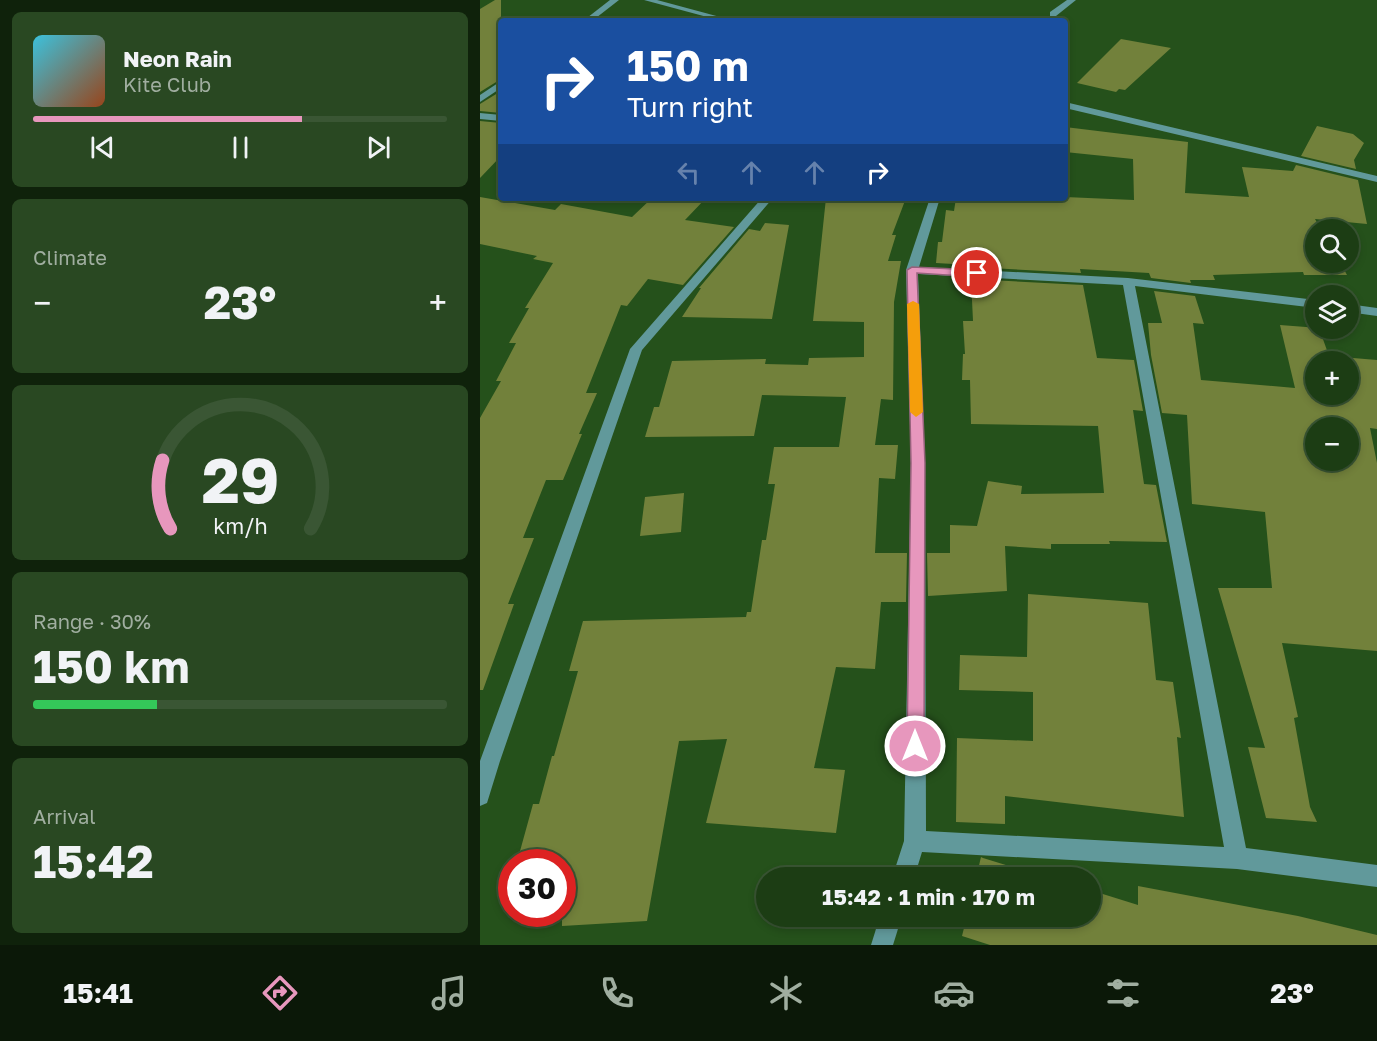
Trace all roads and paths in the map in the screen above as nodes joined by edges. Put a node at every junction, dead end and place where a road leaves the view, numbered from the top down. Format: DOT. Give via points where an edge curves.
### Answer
graph roads {
  1 [pos="615,0"];
  2 [pos="648,0"];
  3 [pos="1072,0"];
  4 [pos="1053,14"];
  5 [pos="591,18"];
  6 [pos="710,18"];
  7 [pos="498,86"];
  8 [pos="480,99"];
  9 [pos="1068,106"];
  10 [pos="480,116"];
  11 [pos="498,118"];
  12 [pos="1377,178"];
  13 [pos="765,201"];
  14 [pos="934,201"];
  15 [pos="912,270"];
  16 [pos="1128,282"];
  17 [pos="1305,303"];
  18 [pos="1359,310"];
  19 [pos="1377,312"];
  20 [pos="480,796"];
  21 [pos="915,841"];
  22 [pos="1238,858"];
  23 [pos="907,867"];
  24 [pos="1377,876"];
  25 [pos="888,927"];
  26 [pos="882,945"];
  1 -- 5 [label="street"];
  2 -- 6 [label="street"];
  3 -- 4 [label="street"];
  7 -- 8 [label="street"];
  9 -- 12 [label="street"];
  10 -- 11 [label="street"];
  13 -- 20 [label="street" via="636,349"];
  14 -- 15 [label="street"];
  15 -- 16 [label="street"];
  15 -- 21 [label="street" via="918,463"];
  16 -- 17 [label="street"];
  16 -- 22 [label="street"];
  18 -- 19 [label="street"];
  21 -- 22 [label="street"];
  21 -- 23 [label="street"];
  22 -- 24 [label="street"];
  25 -- 26 [label="street"];
}
